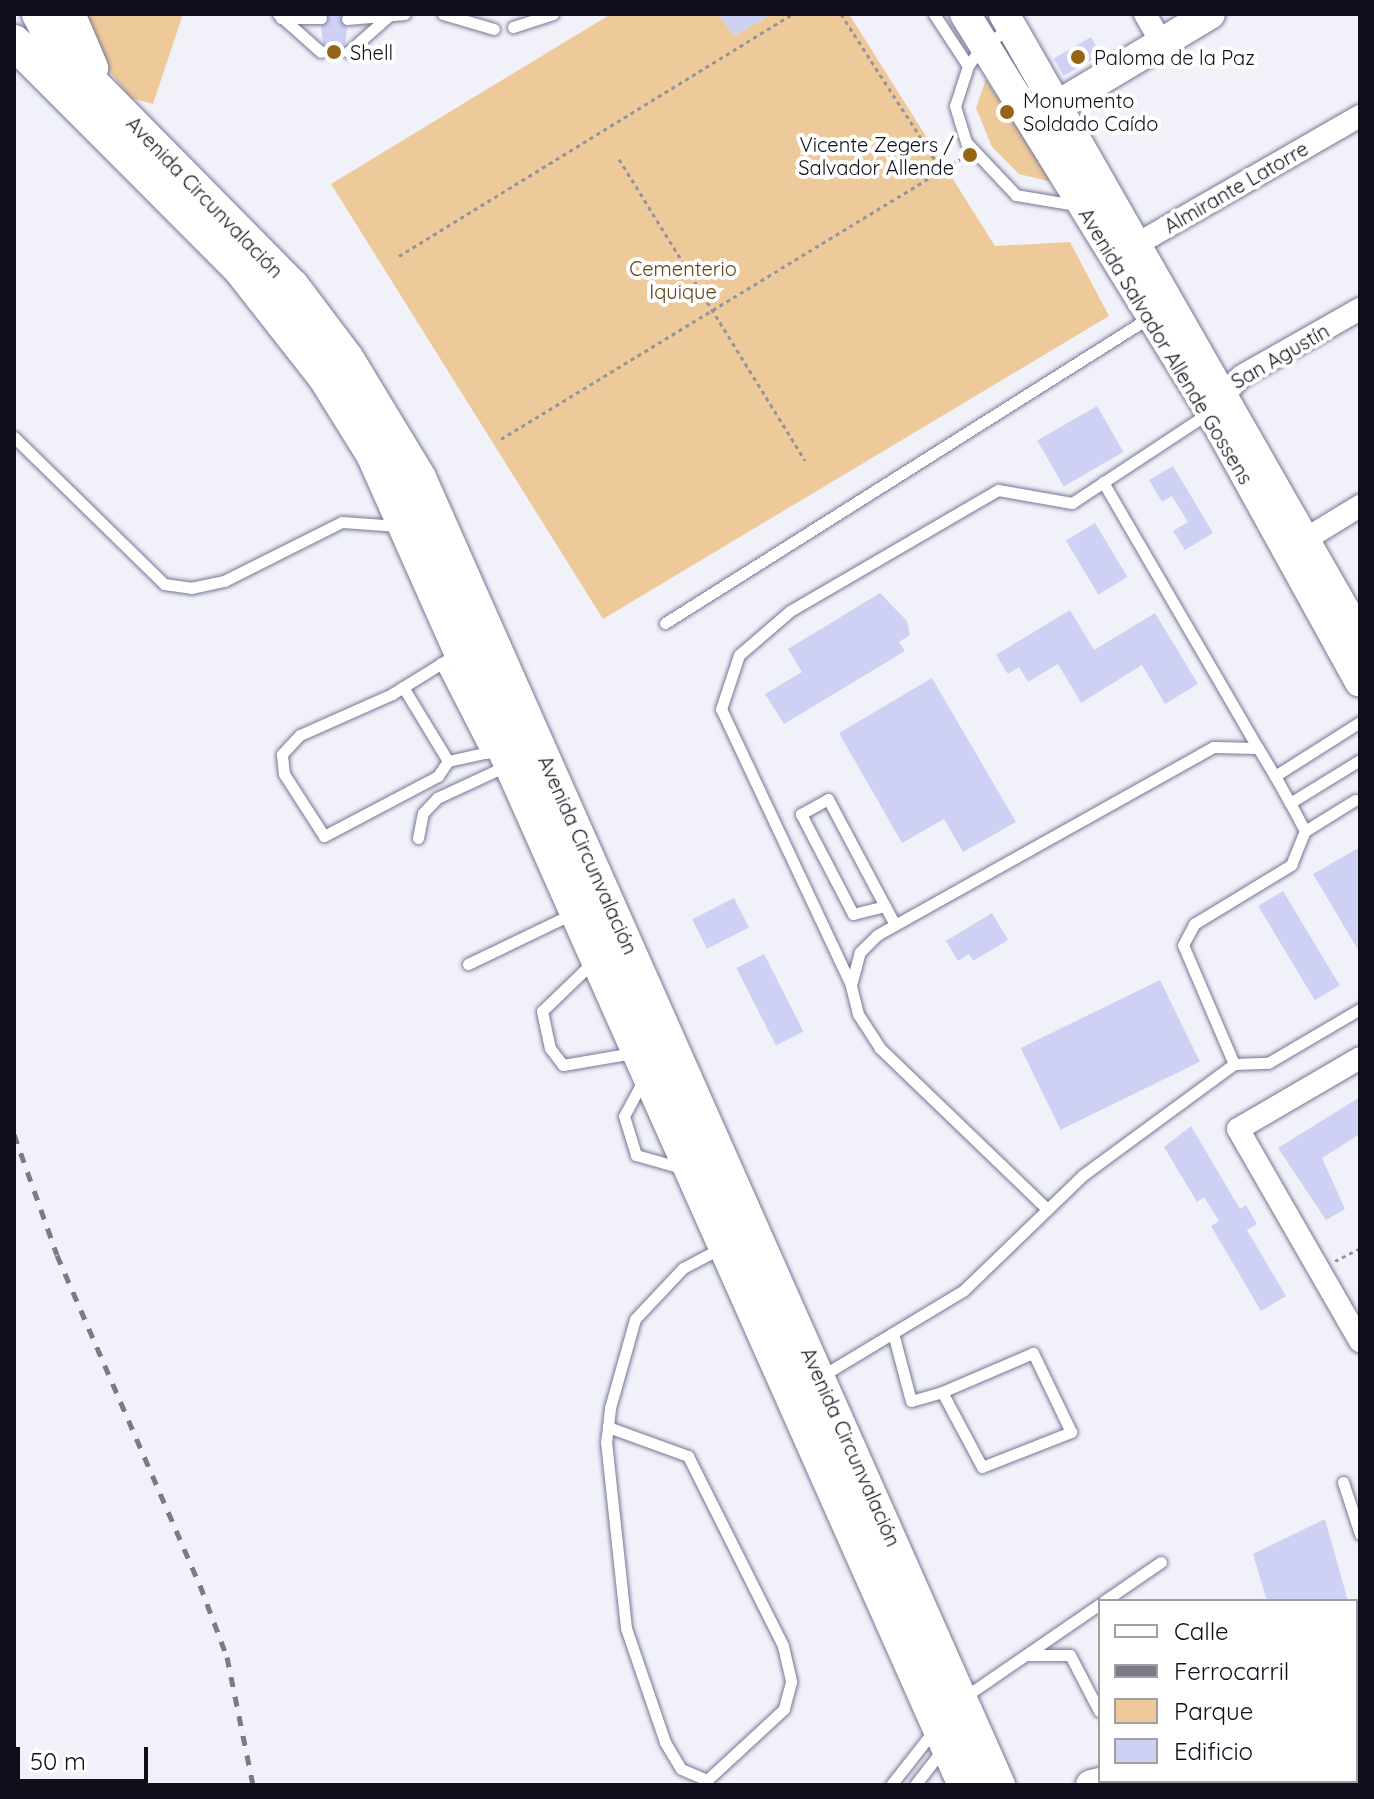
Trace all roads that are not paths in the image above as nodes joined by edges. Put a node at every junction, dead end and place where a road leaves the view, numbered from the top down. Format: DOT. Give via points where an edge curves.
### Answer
graph roads {
  1 [pos="39,14"];
  2 [pos="68,14"];
  3 [pos="391,14"];
  4 [pos="405,14"];
  5 [pos="443,14"];
  6 [pos="553,14"];
  7 [pos="934,14"];
  8 [pos="965,14"];
  9 [pos="1145,14"];
  10 [pos="1210,14"];
  11 [pos="279,16"];
  12 [pos="321,18"];
  13 [pos="347,19"];
  14 [pos="1008,21"];
  15 [pos="513,27"];
  16 [pos="494,29"];
  17 [pos="14,42"];
  18 [pos="1162,43"];
  19 [pos="321,52"];
  20 [pos="348,52"];
  21 [pos="976,56"];
  22 [pos="1058,105"];
  23 [pos="119,108"];
  24 [pos="1360,116"];
  25 [pos="1081,206"];
  26 [pos="1140,243"];
  27 [pos="1112,258"];
  28 [pos="1360,309"];
  29 [pos="1151,317"];
  30 [pos="1217,401"];
  31 [pos="14,437"];
  32 [pos="1103,482"];
  33 [pos="1360,506"];
  34 [pos="410,528"];
  35 [pos="1295,545"];
  36 [pos="665,623"];
  37 [pos="1360,637"];
  38 [pos="452,656"];
  39 [pos="1360,682"];
  40 [pos="403,687"];
  41 [pos="1360,722"];
  42 [pos="1258,748"];
  43 [pos="503,754"];
  44 [pos="1360,760"];
  45 [pos="448,761"];
  46 [pos="1275,776"];
  47 [pos="1355,800"];
  48 [pos="1290,803"];
  49 [pos="1305,831"];
  50 [pos="418,838"];
  51 [pos="885,906"];
  52 [pos="580,910"];
  53 [pos="895,925"];
  54 [pos="600,956"];
  55 [pos="468,964"];
  56 [pos="851,985"];
  57 [pos="1360,1009"];
  58 [pos="1360,1058"];
  59 [pos="646,1060"];
  60 [pos="1234,1064"];
  61 [pos="695,1171"];
  62 [pos="1046,1208"];
  63 [pos="728,1245"];
  64 [pos="893,1333"];
  65 [pos="1360,1341"];
  66 [pos="820,1377"];
  67 [pos="942,1392"];
  68 [pos="608,1427"];
  69 [pos="1343,1482"];
  70 [pos="1360,1534"];
  71 [pos="1161,1562"];
  72 [pos="1106,1599"];
  73 [pos="1098,1605"];
  74 [pos="1025,1656"];
  75 [pos="1098,1709"];
  76 [pos="950,1721"];
  77 [pos="891,1785"];
  78 [pos="915,1785"];
  79 [pos="965,1785"];
  80 [pos="998,1785"];
  1 -- 23 [label="main road, Avenida Circunvalación" via="55,46"];
  2 -- 23 [label="main road" via="88,63"];
  3 -- 4 [label="lane"];
  3 -- 13 [label="lane"];
  3 -- 20 [label="lane"];
  5 -- 16 [label="lane"];
  6 -- 15 [label="lane"];
  7 -- 21 [label="lane"];
  8 -- 21 [label="main road, Avenida Salvador Allende Gossens"];
  9 -- 18 [label="street"];
  10 -- 18 [label="main road"];
  11 -- 12 [label="lane"];
  11 -- 19 [label="lane"];
  14 -- 21 [label="lane"];
  14 -- 22 [label="main road, Avenida Salvador Allende Gossens"];
  17 -- 34 [label="main road, Avenida Circunvalación" via="270,305 349,415"];
  18 -- 22 [label="main road"];
  21 -- 25 [label="main road, Avenida Salvador Allende Gossens"];
  21 -- 25 [label="lane" via="955,106 972,152 1016,195"];
  22 -- 26 [label="main road, Avenida Salvador Allende Gossens"];
  23 -- 66 [label="main road, Avenida Circunvalación" via="292,286 396,437"];
  24 -- 26 [label="street, Almirante Latorre"];
  25 -- 27 [label="main road, Avenida Salvador Allende Gossens"];
  26 -- 27 [label="street, Almirante Latorre"];
  26 -- 30 [label="main road, Avenida Salvador Allende Gossens"];
  27 -- 29 [label="main road, Avenida Salvador Allende Gossens"];
  28 -- 30 [label="street, San Agustín"];
  29 -- 30 [label="main road, Avenida Salvador Allende Gossens"];
  29 -- 36 [label="lane"];
  30 -- 32 [label="lane"];
  30 -- 35 [label="main road, Avenida Salvador Allende Gossens"];
  31 -- 34 [label="lane" via="164,584 191,588 224,581 342,522"];
  32 -- 42 [label="lane"];
  32 -- 56 [label="lane" via="1072,503 998,490 790,611 739,655 727,678 721,709"];
  33 -- 35 [label="street"];
  34 -- 38 [label="main road, Avenida Circunvalación"];
  35 -- 37 [label="main road, Avenida Salvador Allende Gossens"];
  35 -- 39 [label="main road, Avenida Salvador Allende Gossens"];
  38 -- 40 [label="lane"];
  38 -- 43 [label="main road, Avenida Circunvalación"];
  40 -- 45 [label="lane"];
  40 -- 45 [label="lane" via="288,744 284,774 312,828 324,836 348,827 438,776"];
  41 -- 46 [label="lane"];
  42 -- 46 [label="lane"];
  42 -- 53 [label="lane" via="1213,747"];
  43 -- 45 [label="lane"];
  43 -- 50 [label="lane" via="437,798 423,813"];
  43 -- 52 [label="main road, Avenida Circunvalación"];
  44 -- 48 [label="lane"];
  46 -- 48 [label="lane"];
  47 -- 49 [label="lane"];
  48 -- 49 [label="lane"];
  49 -- 60 [label="lane" via="1291,865 1194,924 1183,945"];
  51 -- 51 [label="lane" via="828,799 801,814 853,914"];
  51 -- 53 [label="lane"];
  52 -- 54 [label="main road, Avenida Circunvalación"];
  52 -- 55 [label="lane"];
  53 -- 56 [label="lane" via="860,952"];
  54 -- 59 [label="main road, Avenida Circunvalación"];
  54 -- 59 [label="lane" via="542,1011 550,1048 563,1065"];
  56 -- 62 [label="lane" via="858,1014 914,1088"];
  57 -- 60 [label="lane" via="1268,1063"];
  58 -- 65 [label="street" via="1238,1129"];
  59 -- 61 [label="main road, Avenida Circunvalación"];
  59 -- 61 [label="lane" via="624,1116 636,1155 649,1164"];
  60 -- 62 [label="lane"];
  61 -- 63 [label="main road, Avenida Circunvalación"];
  62 -- 64 [label="lane" via="964,1290"];
  63 -- 68 [label="lane" via="683,1268 635,1319"];
  63 -- 76 [label="main road, Avenida Circunvalación"];
  64 -- 66 [label="lane"];
  64 -- 67 [label="lane" via="911,1401"];
  66 -- 76 [label="main road, Avenida Circunvalación"];
  67 -- 67 [label="lane" via="1033,1353 1071,1432 982,1467"];
  68 -- 68 [label="lane" via="626,1628 665,1742 681,1769 707,1780 784,1709 791,1682 783,1646 688,1456"];
  69 -- 70 [label="lane"];
  71 -- 72 [label="lane"];
  73 -- 74 [label="lane"];
  74 -- 75 [label="lane" via="1070,1655"];
  74 -- 76 [label="lane"];
  76 -- 77 [label="lane"];
  76 -- 78 [label="lane"];
  76 -- 79 [label="main road, Avenida Circunvalación"];
  76 -- 80 [label="main road, Avenida Circunvalación"];
}
